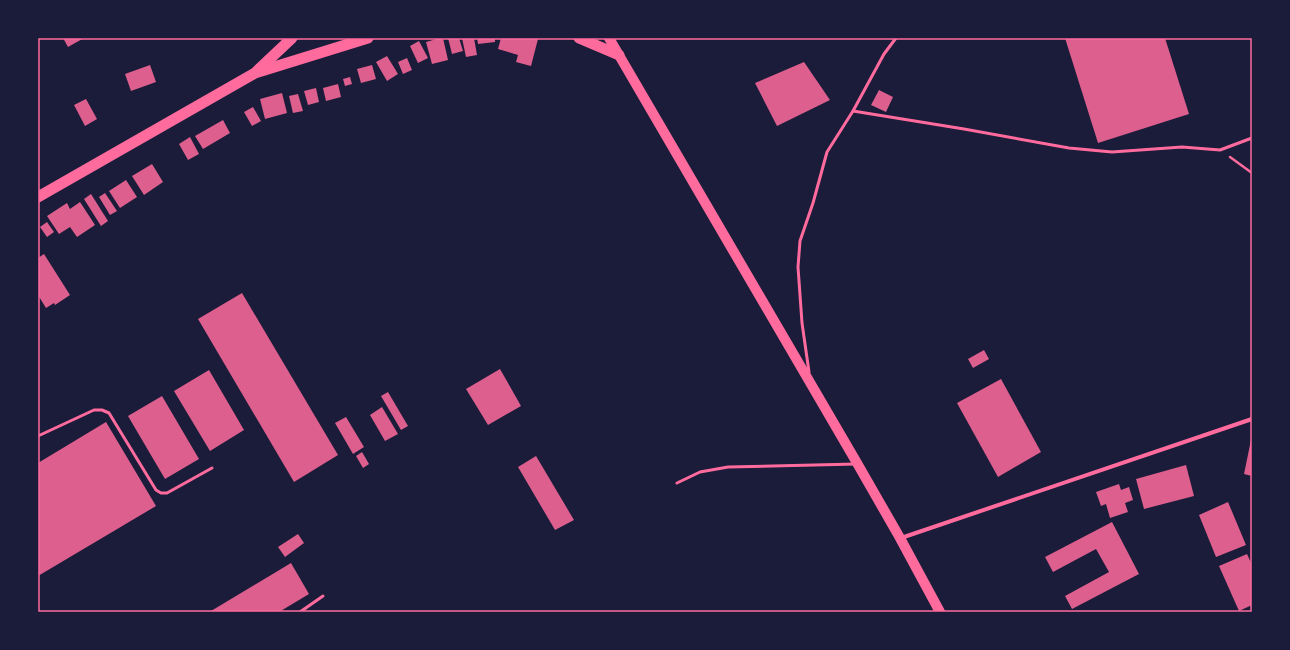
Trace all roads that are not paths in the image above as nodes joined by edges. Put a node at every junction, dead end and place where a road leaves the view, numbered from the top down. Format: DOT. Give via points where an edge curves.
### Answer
graph roads {
  1 [pos="292,38"];
  2 [pos="368,38"];
  3 [pos="579,38"];
  4 [pos="609,38"];
  5 [pos="896,38"];
  6 [pos="619,55"];
  7 [pos="255,73"];
  8 [pos="853,110"];
  9 [pos="1252,138"];
  10 [pos="38,197"];
  11 [pos="810,384"];
  12 [pos="1252,419"];
  13 [pos="38,436"];
  14 [pos="857,464"];
  15 [pos="212,468"];
  16 [pos="677,483"];
  17 [pos="900,538"];
  18 [pos="323,596"];
  19 [pos="300,612"];
  20 [pos="940,612"];
  1 -- 7 [label="highway"];
  2 -- 7 [label="highway"];
  3 -- 6 [label="highway"];
  4 -- 6 [label="main road"];
  5 -- 8 [label="lane" via="884,54"];
  6 -- 11 [label="main road"];
  7 -- 10 [label="highway"];
  8 -- 9 [label="lane" via="1069,148 1112,152 1182,148 1220,150"];
  8 -- 11 [label="lane" via="827,152 800,241 798,267"];
  11 -- 14 [label="main road"];
  12 -- 17 [label="street"];
  13 -- 15 [label="lane" via="94,410 102,410 109,413 156,490 161,493 166,493"];
  14 -- 16 [label="lane" via="728,467 700,472"];
  14 -- 17 [label="main road"];
  17 -- 20 [label="main road"];
  18 -- 19 [label="lane"];
}
